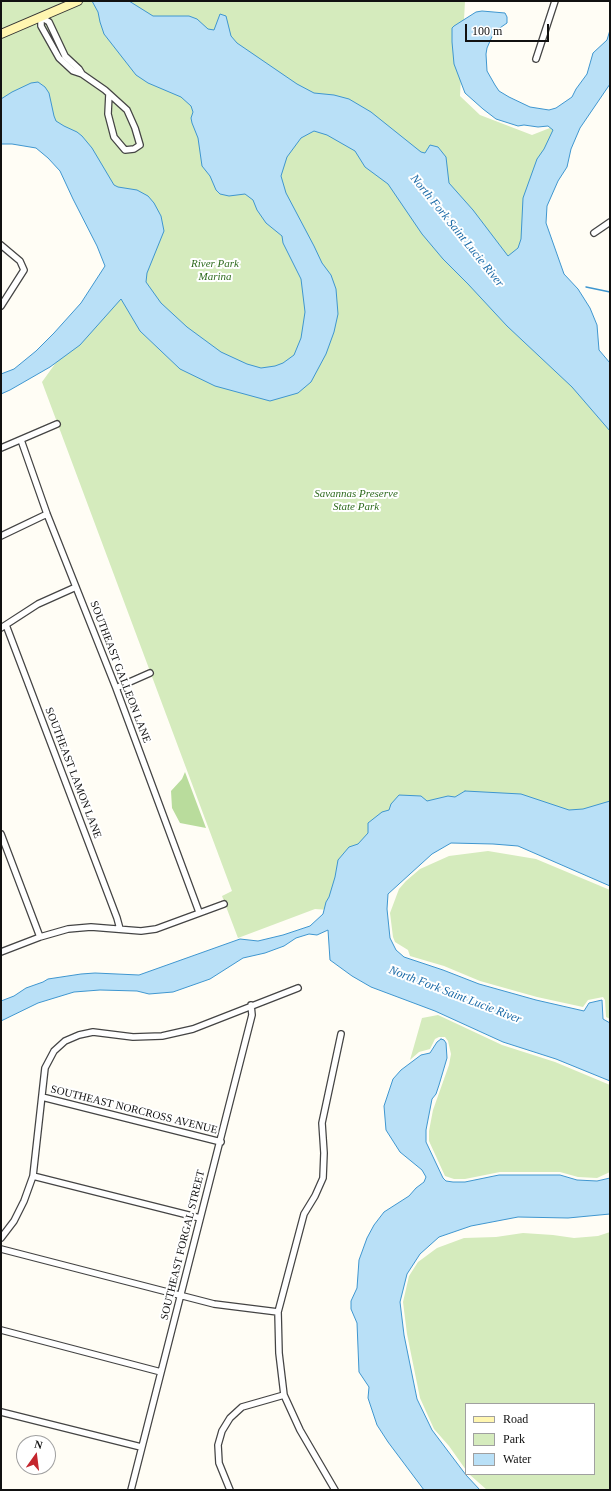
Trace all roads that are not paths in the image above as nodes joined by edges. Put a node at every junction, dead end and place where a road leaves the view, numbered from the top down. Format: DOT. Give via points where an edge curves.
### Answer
graph roads {
  1 [pos="78,1"];
  2 [pos="555,1"];
  3 [pos="41,17"];
  4 [pos="1,34"];
  5 [pos="58,40"];
  6 [pos="51,44"];
  7 [pos="536,59"];
  8 [pos="82,74"];
  9 [pos="108,94"];
  10 [pos="610,222"];
  11 [pos="594,232"];
  12 [pos="1,245"];
  13 [pos="1,306"];
  14 [pos="56,424"];
  15 [pos="21,440"];
  16 [pos="1,448"];
  17 [pos="47,514"];
  18 [pos="1,536"];
  19 [pos="76,587"];
  20 [pos="4,626"];
  21 [pos="150,673"];
  22 [pos="116,688"];
  23 [pos="1,834"];
  24 [pos="224,904"];
  25 [pos="199,912"];
  26 [pos="120,929"];
  27 [pos="40,937"];
  28 [pos="1,952"];
  29 [pos="298,988"];
  30 [pos="251,1005"];
  31 [pos="341,1034"];
  32 [pos="42,1097"];
  33 [pos="220,1142"];
  34 [pos="33,1176"];
  35 [pos="200,1218"];
  36 [pos="1,1238"];
  37 [pos="1,1249"];
  38 [pos="181,1296"];
  39 [pos="278,1312"];
  40 [pos="1,1330"];
  41 [pos="161,1372"];
  42 [pos="284,1395"];
  43 [pos="1,1412"];
  44 [pos="141,1447"];
  45 [pos="131,1490"];
  46 [pos="230,1490"];
  47 [pos="335,1490"];
  1 -- 3 [label="main road"];
  2 -- 7 [label="street"];
  3 -- 4 [label="main road"];
  3 -- 5 [label="street" via="49,22"];
  3 -- 6 [label="street" via="41,26"];
  5 -- 6 [label="street"];
  5 -- 8 [label="street" via="65,56"];
  6 -- 8 [label="street" via="59,58 73,71"];
  8 -- 9 [label="street"];
  9 -- 9 [label="street" via="127,110 130,116 140,145 134,149 125,150 114,137 108,114"];
  10 -- 11 [label="street"];
  12 -- 13 [label="street" via="20,261 24,270"];
  14 -- 15 [label="street"];
  15 -- 16 [label="street"];
  15 -- 17 [label="street, SOUTHEAST GALLEON LANE"];
  17 -- 18 [label="street"];
  17 -- 19 [label="street, SOUTHEAST GALLEON LANE"];
  19 -- 20 [label="street" via="38,604"];
  19 -- 22 [label="street, SOUTHEAST GALLEON LANE"];
  20 -- 26 [label="street, SOUTHEAST LAMON LANE"];
  21 -- 22 [label="street"];
  22 -- 25 [label="street, SOUTHEAST GALLEON LANE"];
  23 -- 27 [label="street"];
  24 -- 25 [label="street"];
  25 -- 26 [label="street" via="156,929"];
  26 -- 27 [label="street" via="68,929"];
  27 -- 28 [label="street"];
  29 -- 30 [label="street"];
  30 -- 32 [label="street" via="193,1029 162,1036 134,1037 94,1032 79,1035 54,1051 45,1068"];
  30 -- 33 [label="street, SOUTHEAST FORGAL STREET" via="252,1015"];
  31 -- 39 [label="street" via="322,1123 323,1178 304,1214"];
  32 -- 33 [label="street, SOUTHEAST NORCROSS AVENUE"];
  32 -- 34 [label="street"];
  33 -- 35 [label="street, SOUTHEAST FORGAL STREET"];
  34 -- 35 [label="street"];
  34 -- 36 [label="street" via="14,1221"];
  35 -- 38 [label="street, SOUTHEAST FORGAL STREET"];
  37 -- 38 [label="street"];
  38 -- 39 [label="street" via="214,1304"];
  38 -- 41 [label="street, SOUTHEAST FORGAL STREET"];
  39 -- 42 [label="street"];
  40 -- 41 [label="street"];
  41 -- 44 [label="street, SOUTHEAST FORGAL STREET"];
  42 -- 46 [label="street" via="242,1407 230,1418 222,1431 218,1445 219,1463"];
  42 -- 47 [label="street" via="300,1430"];
  43 -- 44 [label="street"];
  44 -- 45 [label="street, SOUTHEAST FORGAL STREET"];
}
